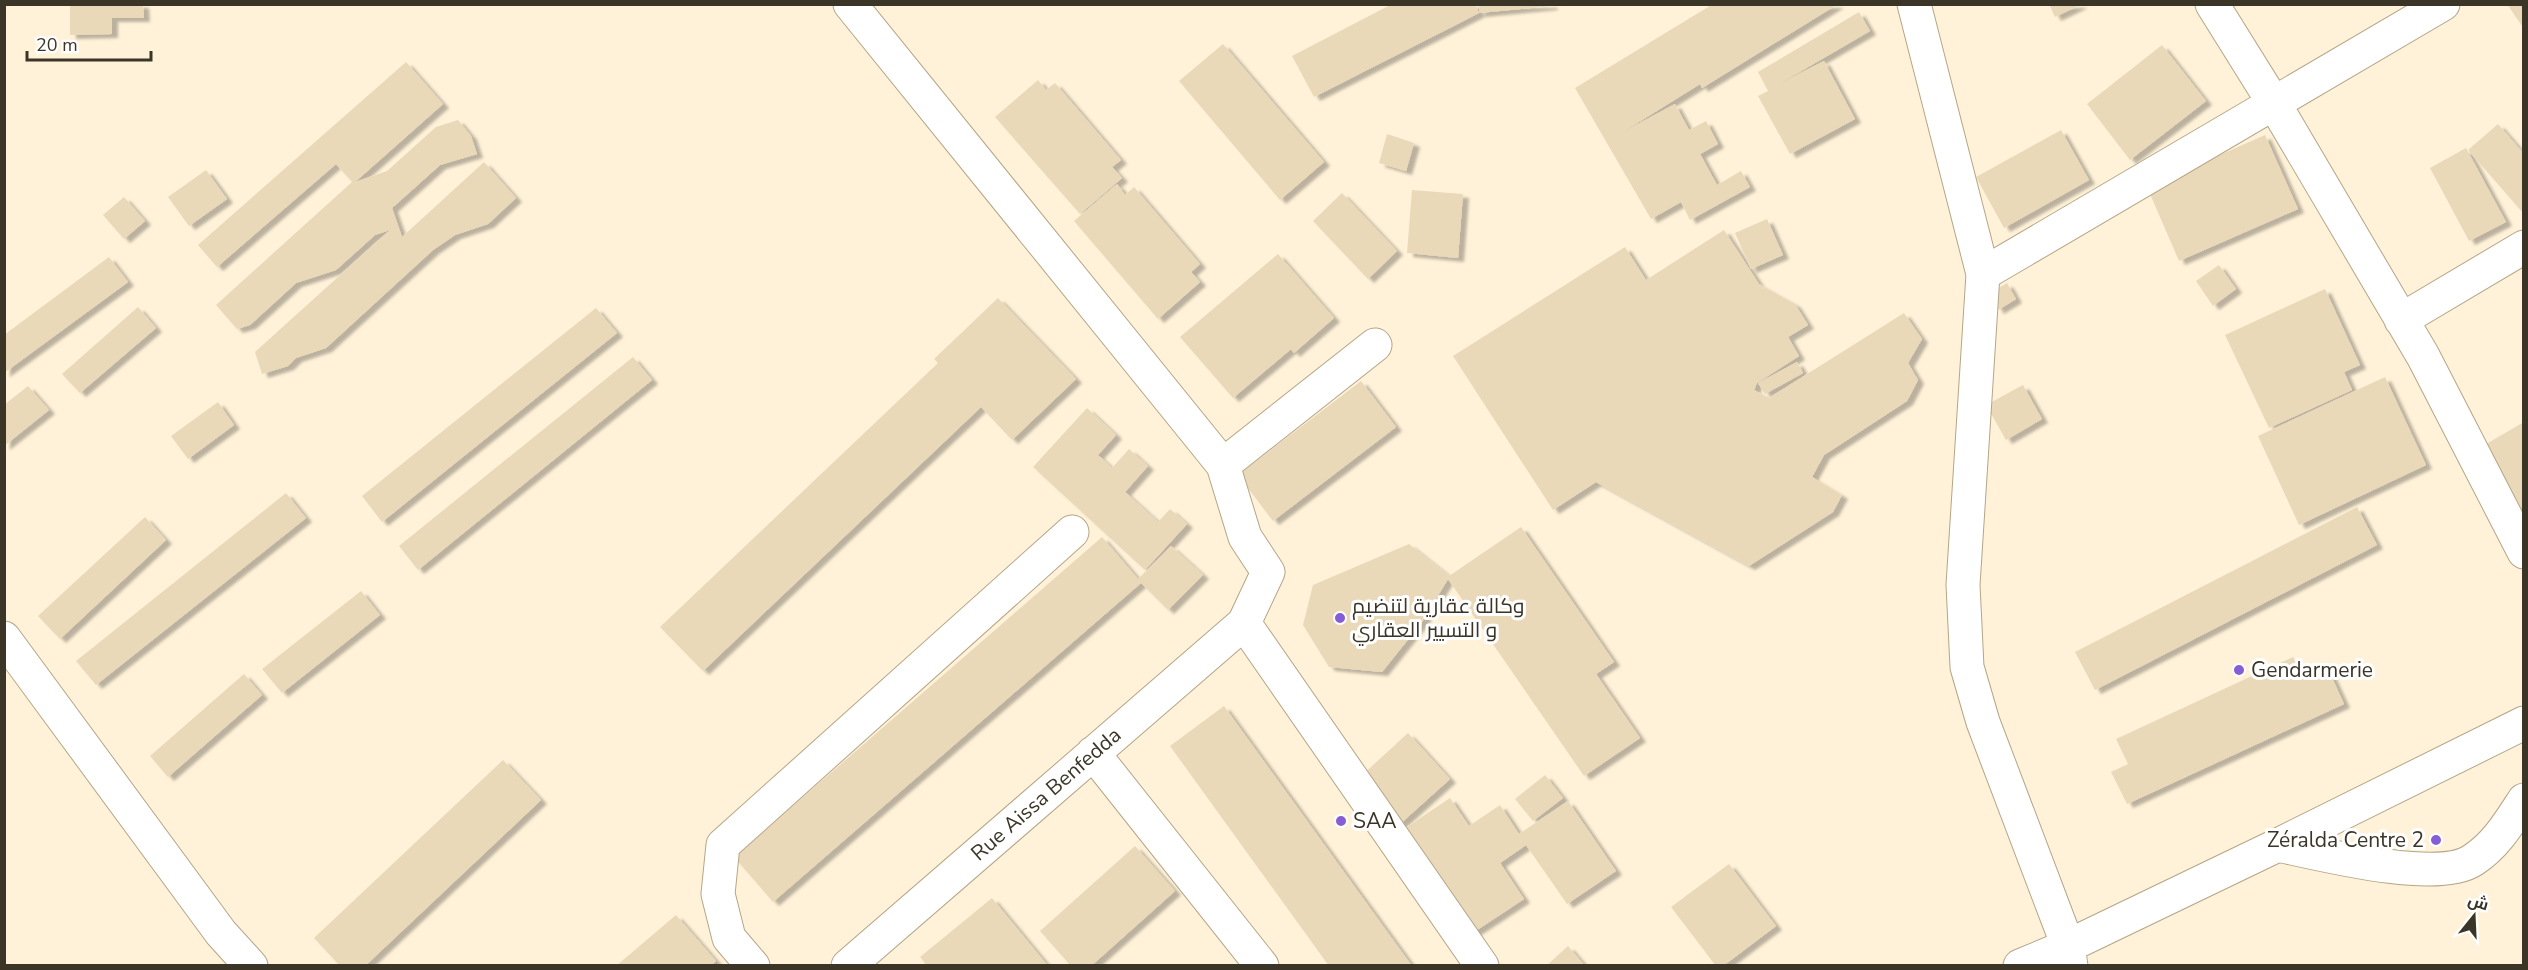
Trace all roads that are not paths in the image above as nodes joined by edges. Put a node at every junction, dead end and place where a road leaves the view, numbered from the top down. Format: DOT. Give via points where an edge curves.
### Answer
graph roads {
  1 [pos="850,4"];
  2 [pos="1914,4"];
  3 [pos="2212,4"];
  4 [pos="2443,4"];
  5 [pos="2275,105"];
  6 [pos="2523,247"];
  7 [pos="1983,274"];
  8 [pos="2402,320"];
  9 [pos="1374,345"];
  10 [pos="1223,465"];
  11 [pos="1072,532"];
  12 [pos="2523,552"];
  13 [pos="1244,623"];
  14 [pos="4,638"];
  15 [pos="2523,723"];
  16 [pos="1093,753"];
  17 [pos="2523,800"];
  18 [pos="2278,845"];
  19 [pos="2069,956"];
  20 [pos="251,966"];
  21 [pos="753,966"];
  22 [pos="848,966"];
  23 [pos="1262,966"];
  24 [pos="1482,966"];
  25 [pos="2020,966"];
  1 -- 10 [label="street"];
  2 -- 7 [label="street"];
  3 -- 5 [label="street"];
  4 -- 5 [label="street"];
  5 -- 7 [label="street"];
  5 -- 8 [label="street"];
  6 -- 8 [label="street"];
  7 -- 19 [label="street" via="1963,585 1967,667 1983,722"];
  8 -- 12 [label="street"];
  9 -- 10 [label="street"];
  10 -- 13 [label="street" via="1245,537 1268,572"];
  11 -- 21 [label="street" via="723,845 718,894 729,938"];
  13 -- 16 [label="street, Rue Aissa Benfedda"];
  13 -- 24 [label="street"];
  14 -- 20 [label="street" via="221,933"];
  15 -- 18 [label="street"];
  16 -- 22 [label="street, Rue Aissa Benfedda"];
  16 -- 23 [label="street"];
  17 -- 18 [label="street" via="2503,833 2472,862 2433,870 2357,861"];
  18 -- 19 [label="street"];
  19 -- 25 [label="street"];
}
